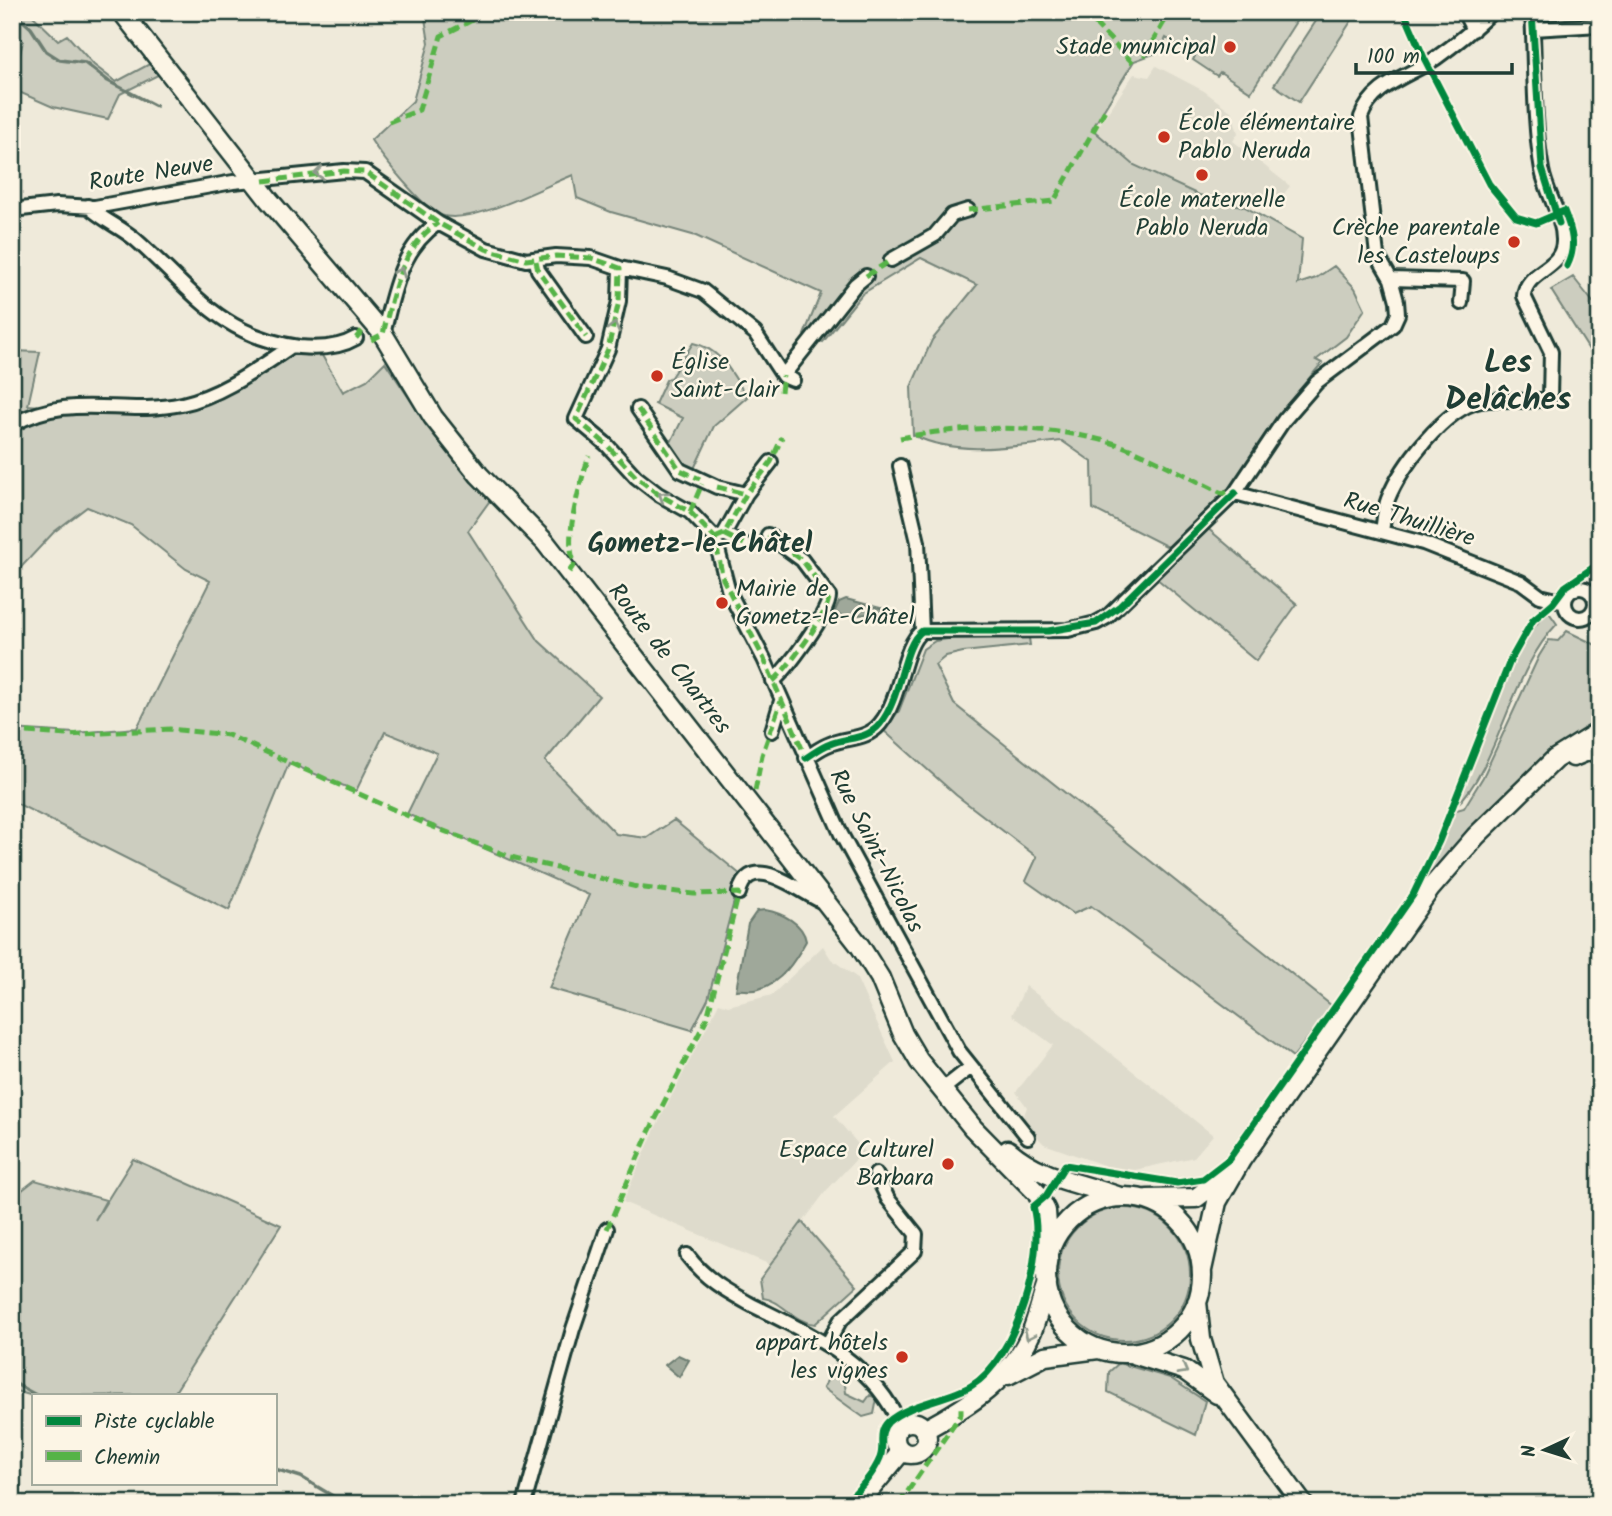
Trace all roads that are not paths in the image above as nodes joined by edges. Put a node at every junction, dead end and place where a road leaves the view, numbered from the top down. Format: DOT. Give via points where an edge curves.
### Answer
graph roads {
  1 [pos="122,12"];
  2 [pos="131,12"];
  3 [pos="1464,12"];
  4 [pos="1492,12"];
  5 [pos="1532,12"];
  6 [pos="1600,24"];
  7 [pos="1533,29"];
  8 [pos="1473,30"];
  9 [pos="259,181"];
  10 [pos="88,206"];
  11 [pos="968,209"];
  12 [pos="12,210"];
  13 [pos="438,223"];
  14 [pos="891,260"];
  15 [pos="527,264"];
  16 [pos="620,268"];
  17 [pos="866,276"];
  18 [pos="1391,279"];
  19 [pos="1461,303"];
  20 [pos="383,334"];
  21 [pos="586,337"];
  22 [pos="356,338"];
  23 [pos="292,346"];
  24 [pos="638,409"];
  25 [pos="12,425"];
  26 [pos="771,462"];
  27 [pos="900,466"];
  28 [pos="1235,493"];
  29 [pos="746,494"];
  30 [pos="1382,531"];
  31 [pos="768,535"];
  32 [pos="720,536"];
  33 [pos="744,544"];
  34 [pos="1565,602"];
  35 [pos="1595,616"];
  36 [pos="922,631"];
  37 [pos="773,681"];
  38 [pos="781,701"];
  39 [pos="772,731"];
  40 [pos="1600,731"];
  41 [pos="1600,746"];
  42 [pos="806,758"];
  43 [pos="1539,775"];
  44 [pos="738,893"];
  45 [pos="829,900"];
  46 [pos="971,1067"];
  47 [pos="946,1086"];
  48 [pos="1028,1137"];
  49 [pos="1241,1160"];
  50 [pos="876,1174"];
  51 [pos="1120,1198"];
  52 [pos="1143,1200"];
  53 [pos="607,1229"];
  54 [pos="687,1255"];
  55 [pos="1049,1255"];
  56 [pos="1202,1270"];
  57 [pos="1047,1284"];
  58 [pos="1197,1302"];
  59 [pos="828,1343"];
  60 [pos="1099,1349"];
  61 [pos="1130,1353"];
  62 [pos="999,1380"];
  63 [pos="1228,1403"];
  64 [pos="901,1426"];
  65 [pos="924,1430"];
  66 [pos="902,1451"];
  67 [pos="524,1504"];
  68 [pos="858,1504"];
  69 [pos="1303,1504"];
  1 -- 9 [label="main road, Route de Chartres"];
  2 -- 9 [label="main road, Route de Chartres"];
  3 -- 8 [label="street"];
  4 -- 8 [label="street"];
  5 -- 7 [label="street"];
  6 -- 7 [label="street"];
  7 -- 30 [label="street" via="1541,163 1563,239 1558,258 1532,277 1524,296 1551,352 1550,397 1479,401 1461,409 1406,464 1387,501"];
  8 -- 18 [label="street" via="1367,101 1361,117 1377,255"];
  9 -- 10 [label="street, Route Neuve"];
  13 -- 9 [label="street, one-way" via="365,172"];
  9 -- 20 [label="main road, Route de Chartres"];
  10 -- 12 [label="street, Route Neuve"];
  10 -- 23 [label="street" via="127,232 226,322 246,334"];
  11 -- 14 [label="street"];
  13 -- 15 [label="street" via="486,249"];
  20 -- 13 [label="street, one-way" via="409,250"];
  15 -- 16 [label="street" via="556,256 591,258"];
  15 -- 21 [label="street" via="538,270"];
  16 -- 17 [label="street" via="703,291 755,333 788,378"];
  32 -- 16 [label="street, one-way" via="636,477 576,419 608,349 620,301"];
  18 -- 19 [label="street" via="1463,281"];
  18 -- 28 [label="street" via="1398,314 1393,326 1317,382 1284,420"];
  20 -- 45 [label="main road, Route de Chartres" via="453,442 545,542"];
  22 -- 23 [label="street" via="322,348"];
  23 -- 25 [label="street" via="233,382 183,404 55,407"];
  24 -- 29 [label="street" via="680,470"];
  26 -- 29 [label="street"];
  27 -- 36 [label="street" via="918,542"];
  28 -- 30 [label="street, Rue Thuillière"];
  28 -- 36 [label="street" via="1120,606 1096,623 1048,631"];
  29 -- 32 [label="street"];
  30 -- 34 [label="street, Rue Thuillière" via="1464,558 1521,582 1539,596"];
  31 -- 37 [label="street" via="803,560 830,604 783,674"];
  32 -- 33 [label="street"];
  32 -- 37 [label="street, Rue Saint-Nicolas" via="723,579"];
  34 -- 35 [label="street" via="1573,616"];
  34 -- 35 [label="street" via="1572,590 1586,589 1595,600"];
  36 -- 42 [label="street" via="908,649 902,682 879,726"];
  37 -- 38 [label="street, Rue Saint-Nicolas"];
  38 -- 39 [label="street"];
  38 -- 42 [label="street, Rue Saint-Nicolas"];
  40 -- 43 [label="main road" via="1555,759"];
  41 -- 43 [label="main road"];
  42 -- 46 [label="street, Rue Saint-Nicolas" via="877,903"];
  43 -- 49 [label="main road" via="1430,889"];
  44 -- 45 [label="street" via="755,875 774,875"];
  45 -- 47 [label="main road, Route de Chartres" via="878,958"];
  46 -- 47 [label="street"];
  46 -- 48 [label="street, Rue Saint-Nicolas"];
  47 -- 51 [label="main road, Route de Chartres" via="1022,1162 1057,1179"];
  47 -- 55 [label="main road, Route de Chartres" via="973,1128 1037,1193 1046,1211"];
  49 -- 52 [label="main road" via="1216,1186 1196,1198"];
  49 -- 56 [label="main road" via="1217,1202"];
  50 -- 59 [label="street" via="888,1199 916,1234 915,1251 840,1321"];
  51 -- 52 [label="main road"];
  51 -- 55 [label="main road" via="1079,1212 1057,1235"];
  52 -- 56 [label="main road" via="1163,1208 1187,1229"];
  53 -- 67 [label="street" via="573,1329"];
  54 -- 59 [label="street" via="714,1284"];
  55 -- 57 [label="main road"];
  56 -- 58 [label="main road"];
  57 -- 60 [label="main road" via="1052,1306 1063,1324"];
  57 -- 62 [label="main road, one-way" via="1032,1331"];
  58 -- 61 [label="main road" via="1187,1322 1171,1338"];
  58 -- 63 [label="main road" via="1206,1363"];
  59 -- 64 [label="street" via="878,1386"];
  60 -- 61 [label="main road"];
  60 -- 62 [label="main road" via="1045,1356"];
  61 -- 63 [label="main road, one-way" via="1184,1370"];
  62 -- 65 [label="main road"];
  63 -- 69 [label="main road"];
  64 -- 65 [label="main road" via="916,1424"];
  64 -- 66 [label="main road" via="895,1439"];
  65 -- 66 [label="main road" via="922,1450"];
  66 -- 68 [label="main road"];
}
